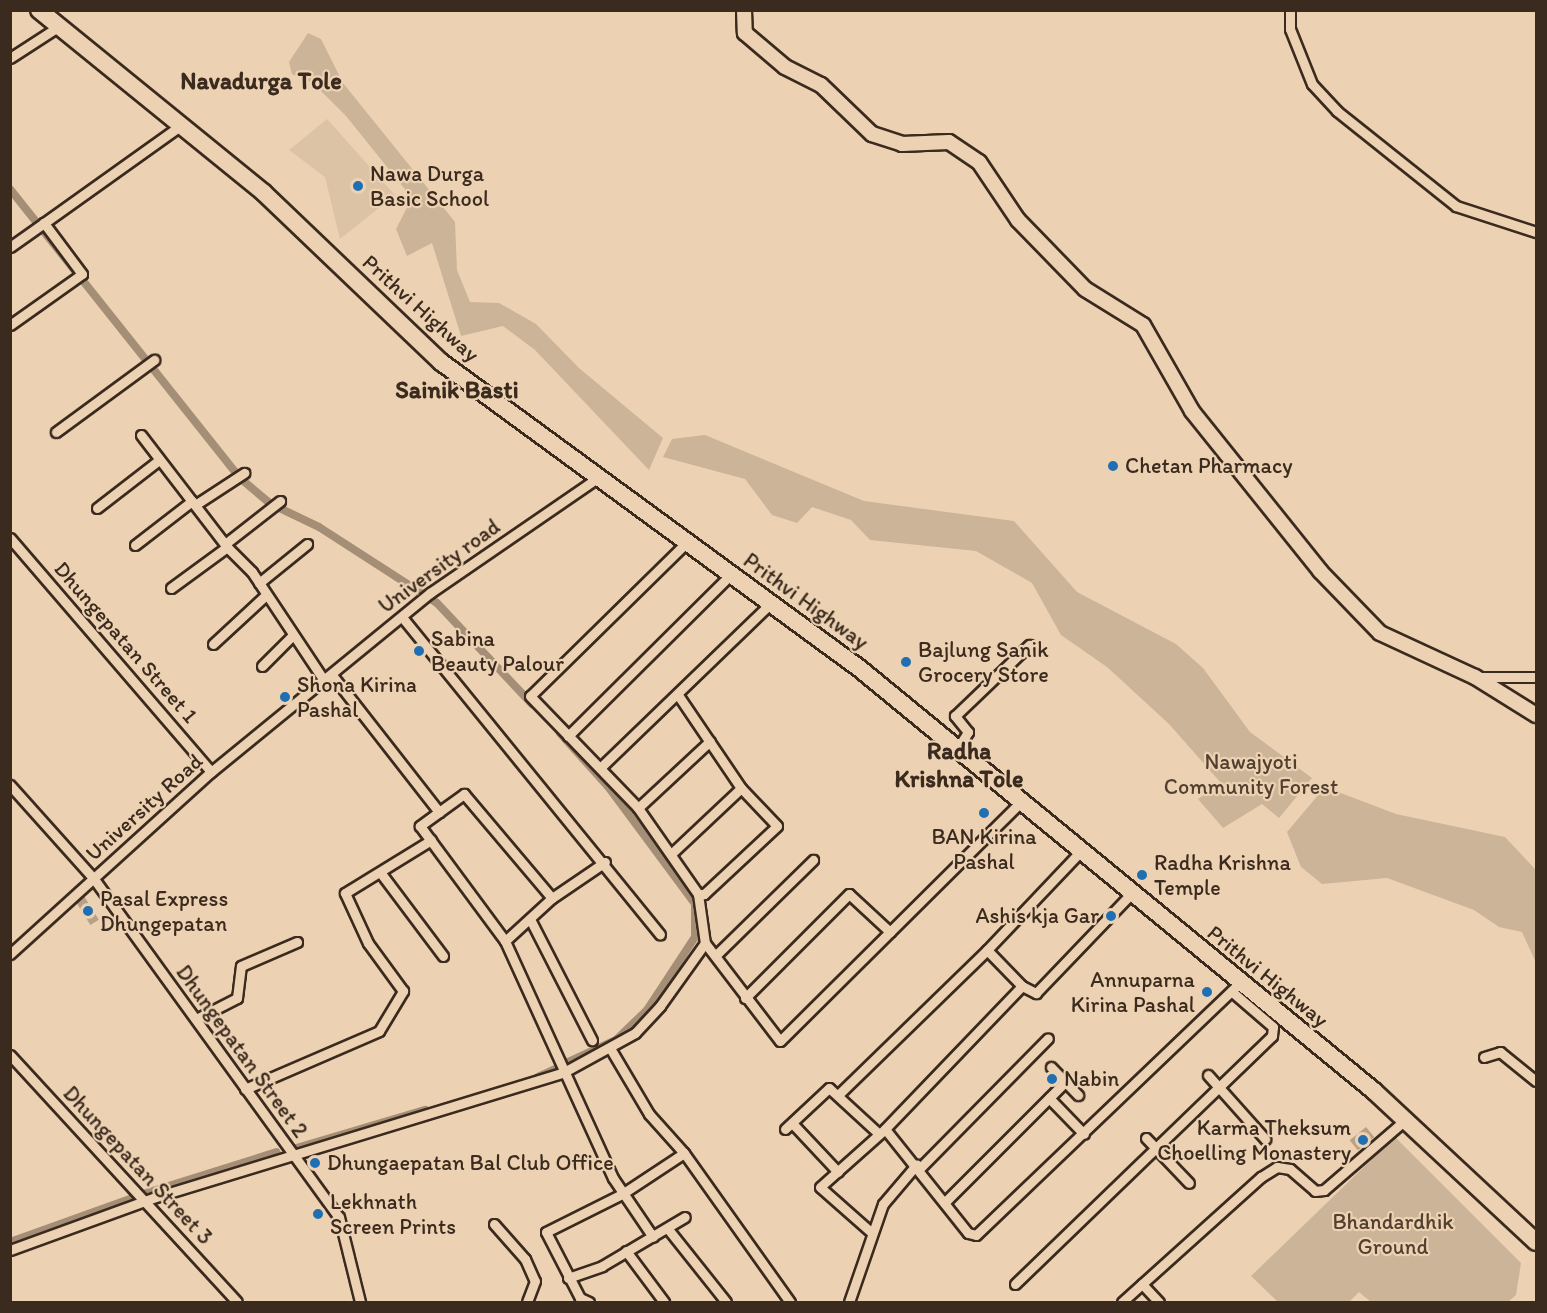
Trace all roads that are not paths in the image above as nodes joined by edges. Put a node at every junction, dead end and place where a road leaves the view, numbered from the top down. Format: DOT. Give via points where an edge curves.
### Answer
graph roads {
  1 [pos="39,10"];
  2 [pos="744,10"];
  3 [pos="1290,10"];
  4 [pos="58,27"];
  5 [pos="10,58"];
  6 [pos="180,126"];
  7 [pos="44,223"];
  8 [pos="1536,232"];
  9 [pos="10,247"];
  10 [pos="10,325"];
  11 [pos="154,360"];
  12 [pos="56,432"];
  13 [pos="141,435"];
  14 [pos="159,460"];
  15 [pos="244,472"];
  16 [pos="599,477"];
  17 [pos="280,501"];
  18 [pos="194,503"];
  19 [pos="97,508"];
  20 [pos="10,538"];
  21 [pos="688,541"];
  22 [pos="307,544"];
  23 [pos="135,545"];
  24 [pos="226,545"];
  25 [pos="731,574"];
  26 [pos="259,583"];
  27 [pos="171,588"];
  28 [pos="266,595"];
  29 [pos="771,603"];
  30 [pos="402,617"];
  31 [pos="293,635"];
  32 [pos="213,644"];
  33 [pos="1029,645"];
  34 [pos="262,666"];
  35 [pos="1474,677"];
  36 [pos="1536,677"];
  37 [pos="328,678"];
  38 [pos="308,695"];
  39 [pos="678,695"];
  40 [pos="1536,715"];
  41 [pos="568,736"];
  42 [pos="710,741"];
  43 [pos="958,748"];
  44 [pos="600,768"];
  45 [pos="211,772"];
  46 [pos="10,785"];
  47 [pos="741,788"];
  48 [pos="1022,801"];
  49 [pos="638,808"];
  50 [pos="439,812"];
  51 [pos="431,840"];
  52 [pos="1081,850"];
  53 [pos="671,854"];
  54 [pos="813,860"];
  55 [pos="605,862"];
  56 [pos="380,872"];
  57 [pos="94,879"];
  58 [pos="1133,892"];
  59 [pos="698,894"];
  60 [pos="552,898"];
  61 [pos="531,921"];
  62 [pos="890,932"];
  63 [pos="660,934"];
  64 [pos="505,941"];
  65 [pos="297,942"];
  66 [pos="705,943"];
  67 [pos="987,950"];
  68 [pos="10,954"];
  69 [pos="716,955"];
  70 [pos="443,956"];
  71 [pos="1022,986"];
  72 [pos="1236,987"];
  73 [pos="745,998"];
  74 [pos="196,1020"];
  75 [pos="1048,1038"];
  76 [pos="592,1040"];
  77 [pos="610,1048"];
  78 [pos="10,1055"];
  79 [pos="1484,1057"];
  80 [pos="1051,1067"];
  81 [pos="567,1071"];
  82 [pos="1208,1075"];
  83 [pos="1536,1081"];
  84 [pos="1065,1082"];
  85 [pos="1220,1088"];
  86 [pos="245,1089"];
  87 [pos="838,1095"];
  88 [pos="1078,1095"];
  89 [pos="1049,1098"];
  90 [pos="1405,1119"];
  91 [pos="882,1132"];
  92 [pos="1084,1134"];
  93 [pos="1146,1138"];
  94 [pos="1265,1140"];
  95 [pos="1158,1150"];
  96 [pos="684,1153"];
  97 [pos="293,1156"];
  98 [pos="918,1166"];
  99 [pos="838,1172"];
  100 [pos="1189,1183"];
  101 [pos="622,1194"];
  102 [pos="143,1201"];
  103 [pos="945,1202"];
  104 [pos="685,1217"];
  105 [pos="494,1224"];
  106 [pos="668,1229"];
  107 [pos="872,1233"];
  108 [pos="653,1237"];
  109 [pos="1536,1242"];
  110 [pos="10,1250"];
  111 [pos="626,1251"];
  112 [pos="568,1278"];
  113 [pos="1015,1284"];
  114 [pos="1142,1284"];
  115 [pos="237,1302"];
  116 [pos="360,1302"];
  117 [pos="527,1302"];
  118 [pos="589,1302"];
  119 [pos="664,1302"];
  120 [pos="726,1302"];
  121 [pos="790,1302"];
  122 [pos="849,1302"];
  123 [pos="1122,1302"];
  124 [pos="1159,1302"];
  1 -- 4 [label="highway, Prithvi Highway"];
  2 -- 35 [label="street" via="746,33 785,67 821,85 872,134 902,144 949,142 979,162 1018,220 1085,289 1143,325 1192,411 1320,570 1380,633"];
  3 -- 8 [label="street" via="1290,29 1312,84 1337,111 1456,206"];
  4 -- 5 [label="street"];
  4 -- 6 [label="highway, Prithvi Highway"];
  6 -- 7 [label="street"];
  6 -- 16 [label="highway, Prithvi Highway" via="272,200 441,362"];
  7 -- 9 [label="street"];
  7 -- 10 [label="street" via="82,273"];
  11 -- 12 [label="street"];
  13 -- 14 [label="street"];
  14 -- 18 [label="street"];
  14 -- 19 [label="street"];
  15 -- 18 [label="street"];
  16 -- 21 [label="highway, Prithvi Highway"];
  16 -- 30 [label="street, University road"];
  17 -- 24 [label="street"];
  18 -- 23 [label="street"];
  18 -- 24 [label="street"];
  20 -- 45 [label="street, Dhungepatan Street 1"];
  21 -- 25 [label="highway, Prithvi Highway"];
  21 -- 41 [label="street" via="530,696"];
  22 -- 26 [label="street"];
  24 -- 26 [label="street"];
  24 -- 27 [label="street"];
  25 -- 29 [label="highway, Prithvi Highway"];
  25 -- 41 [label="street"];
  26 -- 28 [label="street"];
  28 -- 31 [label="street"];
  28 -- 32 [label="street"];
  29 -- 39 [label="street"];
  29 -- 43 [label="highway, Prithvi Highway"];
  30 -- 37 [label="street, University road"];
  30 -- 55 [label="street"];
  31 -- 34 [label="street"];
  31 -- 37 [label="street"];
  33 -- 43 [label="street" via="955,717 968,732"];
  35 -- 36 [label="street"];
  35 -- 40 [label="street"];
  37 -- 38 [label="street, University road"];
  37 -- 50 [label="street"];
  38 -- 45 [label="street, University Road"];
  39 -- 42 [label="street"];
  39 -- 44 [label="street"];
  41 -- 44 [label="street"];
  42 -- 47 [label="street"];
  42 -- 49 [label="street"];
  43 -- 48 [label="highway, Prithvi Highway"];
  44 -- 49 [label="street"];
  45 -- 57 [label="street, University Road"];
  46 -- 57 [label="street, Dhungepatan Street 2"];
  47 -- 53 [label="street"];
  47 -- 59 [label="street" via="777,826 704,894"];
  48 -- 52 [label="highway, Prithvi Highway"];
  48 -- 62 [label="street"];
  49 -- 53 [label="street"];
  50 -- 51 [label="street" via="420,826"];
  50 -- 60 [label="street" via="464,794"];
  51 -- 56 [label="street"];
  51 -- 64 [label="street"];
  52 -- 58 [label="highway, Prithvi Highway"];
  52 -- 67 [label="street"];
  53 -- 59 [label="street"];
  54 -- 69 [label="street"];
  55 -- 60 [label="street"];
  55 -- 63 [label="street"];
  56 -- 70 [label="street"];
  56 -- 86 [label="street" via="345,893 368,943 403,991 379,1031"];
  57 -- 68 [label="street, University Road"];
  57 -- 74 [label="street, Dhungepatan Street 2"];
  58 -- 71 [label="street" via="1036,993"];
  58 -- 72 [label="highway, Prithvi Highway"];
  59 -- 66 [label="street"];
  60 -- 61 [label="street"];
  61 -- 64 [label="street"];
  61 -- 76 [label="street"];
  62 -- 73 [label="street" via="849,894"];
  62 -- 73 [label="street" via="780,1041"];
  64 -- 81 [label="street"];
  65 -- 74 [label="street" via="241,966 237,998"];
  66 -- 69 [label="street"];
  66 -- 77 [label="street" via="660,1006 635,1033"];
  67 -- 71 [label="street"];
  67 -- 87 [label="street"];
  69 -- 73 [label="street"];
  71 -- 91 [label="street"];
  72 -- 85 [label="street" via="1274,1032"];
  72 -- 90 [label="highway, Prithvi Highway"];
  72 -- 92 [label="street"];
  74 -- 86 [label="street, Dhungepatan Street 2"];
  75 -- 98 [label="street"];
  77 -- 81 [label="street"];
  77 -- 96 [label="street" via="649,1114"];
  78 -- 102 [label="street, Dhungepatan Street 3"];
  79 -- 83 [label="street" via="1500,1052"];
  80 -- 84 [label="street"];
  81 -- 97 [label="street"];
  81 -- 101 [label="street"];
  82 -- 85 [label="street"];
  84 -- 88 [label="street"];
  84 -- 89 [label="street"];
  85 -- 94 [label="street"];
  85 -- 95 [label="street"];
  86 -- 97 [label="street, Dhungepatan Street 2"];
  87 -- 91 [label="street"];
  87 -- 99 [label="street" via="829,1088 788,1126"];
  89 -- 92 [label="street"];
  89 -- 103 [label="street"];
  90 -- 109 [label="highway, Prithvi Highway"];
  90 -- 114 [label="street" via="1324,1190 1315,1191 1290,1169 1277,1167 1261,1177"];
  91 -- 98 [label="street"];
  91 -- 99 [label="street"];
  92 -- 103 [label="street" via="976,1235 968,1233"];
  93 -- 95 [label="street"];
  95 -- 100 [label="street"];
  95 -- 113 [label="street"];
  96 -- 101 [label="street"];
  96 -- 121 [label="street"];
  97 -- 102 [label="street"];
  97 -- 116 [label="street, Dhungepatan Street 2" via="339,1217"];
  98 -- 103 [label="street"];
  98 -- 107 [label="street" via="886,1199"];
  99 -- 107 [label="street" via="820,1186"];
  101 -- 108 [label="street"];
  101 -- 112 [label="street" via="546,1232"];
  102 -- 110 [label="street"];
  102 -- 115 [label="street, Dhungepatan Street 3"];
  104 -- 106 [label="street"];
  105 -- 117 [label="street" via="525,1259 535,1281"];
  106 -- 108 [label="street"];
  106 -- 120 [label="street"];
  107 -- 122 [label="street"];
  108 -- 111 [label="street"];
  111 -- 112 [label="street" via="602,1266"];
  111 -- 119 [label="street"];
  112 -- 118 [label="street" via="580,1298"];
  114 -- 123 [label="street"];
  114 -- 124 [label="street"];
}
